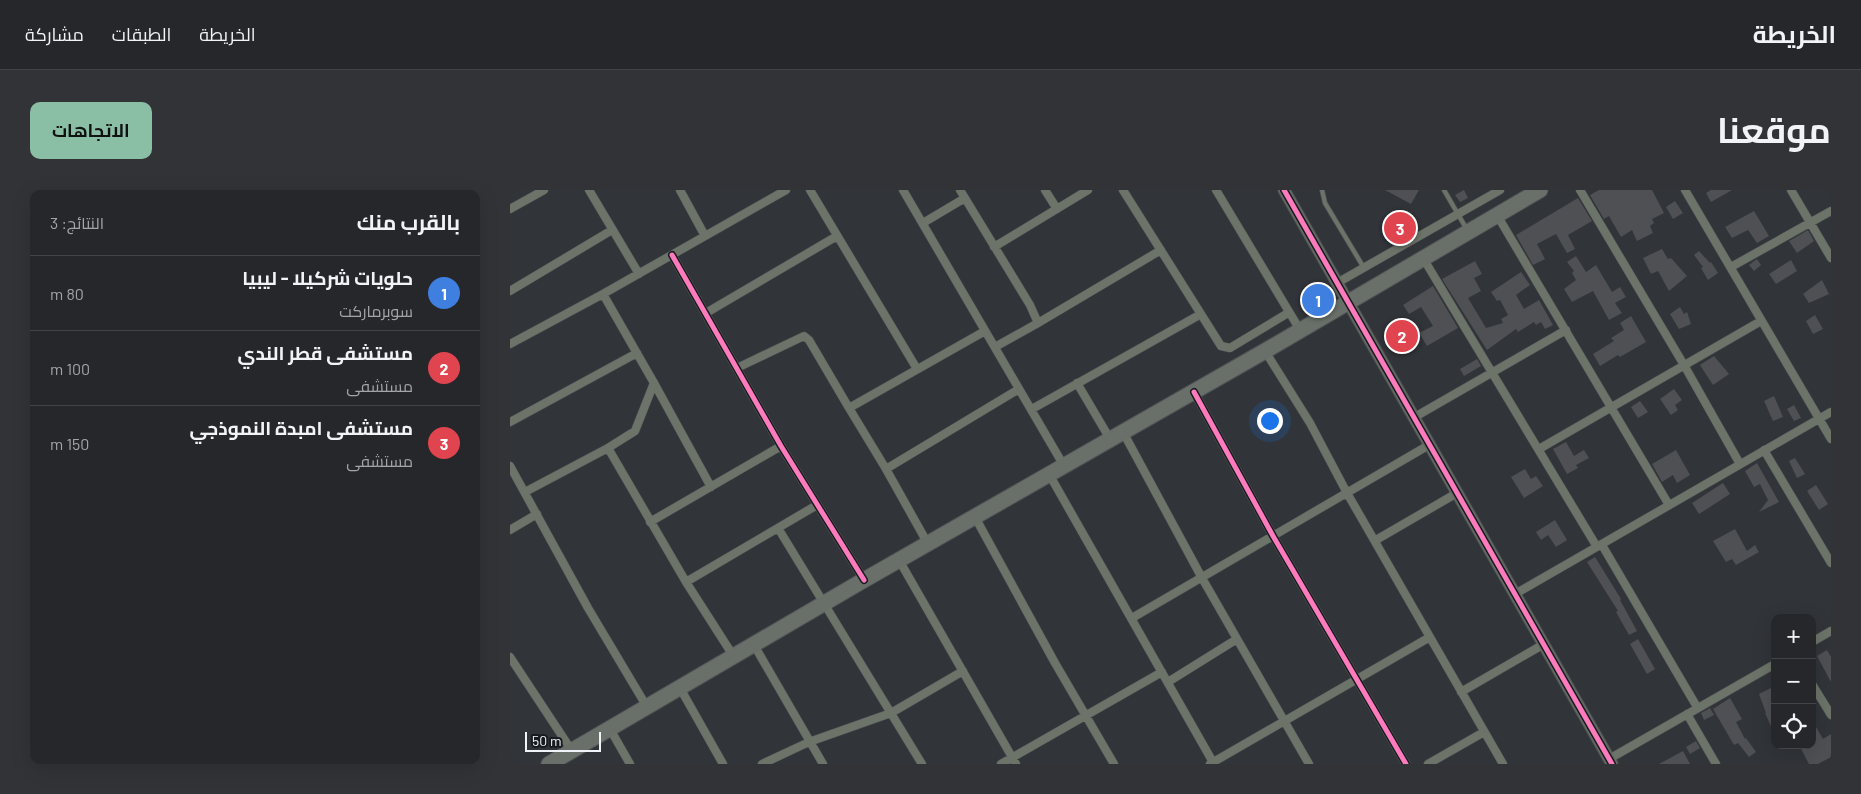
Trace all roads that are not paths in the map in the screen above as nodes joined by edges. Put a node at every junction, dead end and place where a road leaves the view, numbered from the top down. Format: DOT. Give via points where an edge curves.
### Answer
graph roads {
  1 [pos="523,190"];
  2 [pos="544,190"];
  3 [pos="589,190"];
  4 [pos="680,190"];
  5 [pos="786,190"];
  6 [pos="810,190"];
  7 [pos="904,190"];
  8 [pos="960,190"];
  9 [pos="1045,190"];
  10 [pos="1088,190"];
  11 [pos="1124,190"];
  12 [pos="1216,190"];
  13 [pos="1284,190"];
  14 [pos="1322,190"];
  15 [pos="1444,190"];
  16 [pos="1500,190"];
  17 [pos="1580,190"];
  18 [pos="1685,190"];
  19 [pos="1791,190"];
  20 [pos="1534,191"];
  21 [pos="529,198"];
  22 [pos="965,198"];
  23 [pos="510,209"];
  24 [pos="1057,209"];
  25 [pos="1831,210"];
  26 [pos="1459,214"];
  27 [pos="1497,216"];
  28 [pos="923,223"];
  29 [pos="1810,223"];
  30 [pos="612,230"];
  31 [pos="1468,232"];
  32 [pos="705,236"];
  33 [pos="837,236"];
  34 [pos="994,247"];
  35 [pos="1161,250"];
  36 [pos="672,255"];
  37 [pos="1423,258"];
  38 [pos="1831,258"];
  39 [pos="1731,267"];
  40 [pos="1364,268"];
  41 [pos="639,274"];
  42 [pos="1337,283"];
  43 [pos="510,291"];
  44 [pos="603,294"];
  45 [pos="1348,302"];
  46 [pos="706,313"];
  47 [pos="1288,313"];
  48 [pos="1201,314"];
  49 [pos="1761,321"];
  50 [pos="1038,323"];
  51 [pos="1300,330"];
  52 [pos="1566,330"];
  53 [pos="985,331"];
  54 [pos="510,344"];
  55 [pos="995,347"];
  56 [pos="1265,351"];
  57 [pos="637,353"];
  58 [pos="1684,365"];
  59 [pos="737,368"];
  60 [pos="917,369"];
  61 [pos="1493,372"];
  62 [pos="654,383"];
  63 [pos="1077,383"];
  64 [pos="1019,388"];
  65 [pos="1194,392"];
  66 [pos="1610,407"];
  67 [pos="849,408"];
  68 [pos="1032,409"];
  69 [pos="1831,412"];
  70 [pos="1414,418"];
  71 [pos="1819,419"];
  72 [pos="510,422"];
  73 [pos="1116,436"];
  74 [pos="1831,439"];
  75 [pos="1429,445"];
  76 [pos="781,446"];
  77 [pos="608,448"];
  78 [pos="1539,449"];
  79 [pos="1764,450"];
  80 [pos="1740,464"];
  81 [pos="510,466"];
  82 [pos="1064,466"];
  83 [pos="886,469"];
  84 [pos="1049,474"];
  85 [pos="711,488"];
  86 [pos="525,492"];
  87 [pos="1347,493"];
  88 [pos="1457,493"];
  89 [pos="817,505"];
  90 [pos="1669,505"];
  91 [pos="537,514"];
  92 [pos="975,517"];
  93 [pos="650,522"];
  94 [pos="778,528"];
  95 [pos="510,530"];
  96 [pos="1273,536"];
  97 [pos="1376,540"];
  98 [pos="928,544"];
  99 [pos="1599,546"];
  100 [pos="899,560"];
  101 [pos="1831,563"];
  102 [pos="1202,578"];
  103 [pos="864,580"];
  104 [pos="686,582"];
  105 [pos="1515,594"];
  106 [pos="824,604"];
  107 [pos="1132,618"];
  108 [pos="1831,631"];
  109 [pos="1430,637"];
  110 [pos="1237,640"];
  111 [pos="1816,640"];
  112 [pos="1544,644"];
  113 [pos="754,645"];
  114 [pos="734,656"];
  115 [pos="510,657"];
  116 [pos="1771,666"];
  117 [pos="963,671"];
  118 [pos="1162,672"];
  119 [pos="1356,679"];
  120 [pos="1168,682"];
  121 [pos="680,688"];
  122 [pos="1816,691"];
  123 [pos="1461,692"];
  124 [pos="647,707"];
  125 [pos="1697,707"];
  126 [pos="891,712"];
  127 [pos="1687,714"];
  128 [pos="1831,715"];
  129 [pos="1086,716"];
  130 [pos="1284,721"];
  131 [pos="610,728"];
  132 [pos="1484,732"];
  133 [pos="809,742"];
  134 [pos="572,751"];
  135 [pos="1014,761"];
  136 [pos="1610,761"];
  137 [pos="1212,763"];
  138 [pos="549,764"];
  139 [pos="630,764"];
  140 [pos="723,764"];
  141 [pos="762,764"];
  142 [pos="822,764"];
  143 [pos="922,764"];
  144 [pos="1001,764"];
  145 [pos="1114,764"];
  146 [pos="1309,764"];
  147 [pos="1406,764"];
  148 [pos="1428,764"];
  149 [pos="1503,764"];
  150 [pos="1716,764"];
  1 -- 21 [label="street"];
  2 -- 21 [label="street"];
  3 -- 30 [label="street"];
  4 -- 32 [label="street"];
  5 -- 32 [label="street"];
  6 -- 33 [label="street"];
  7 -- 28 [label="street"];
  8 -- 22 [label="street"];
  9 -- 24 [label="street"];
  10 -- 24 [label="street"];
  11 -- 35 [label="street"];
  12 -- 47 [label="street"];
  13 -- 42 [label="street"];
  14 -- 40 [label="lane" via="1325,203"];
  15 -- 26 [label="lane"];
  16 -- 26 [label="street"];
  17 -- 58 [label="street"];
  18 -- 39 [label="street"];
  19 -- 29 [label="street"];
  20 -- 27 [label="highway"];
  21 -- 23 [label="street"];
  22 -- 28 [label="street"];
  22 -- 34 [label="street"];
  24 -- 34 [label="street"];
  25 -- 29 [label="street"];
  26 -- 31 [label="lane"];
  26 -- 40 [label="street"];
  27 -- 31 [label="highway"];
  27 -- 52 [label="street"];
  28 -- 53 [label="street"];
  29 -- 38 [label="street"];
  29 -- 39 [label="street"];
  30 -- 41 [label="street"];
  30 -- 43 [label="street"];
  31 -- 37 [label="highway"];
  32 -- 36 [label="street"];
  33 -- 46 [label="street"];
  33 -- 60 [label="street"];
  34 -- 50 [label="street"];
  35 -- 48 [label="street"];
  35 -- 50 [label="street"];
  36 -- 41 [label="street"];
  36 -- 46 [label="street"];
  37 -- 45 [label="highway"];
  37 -- 61 [label="street"];
  39 -- 49 [label="street"];
  40 -- 42 [label="street"];
  41 -- 44 [label="street"];
  42 -- 45 [label="street"];
  44 -- 54 [label="street"];
  44 -- 57 [label="street"];
  45 -- 51 [label="highway"];
  45 -- 70 [label="street"];
  46 -- 59 [label="street"];
  47 -- 48 [label="street" via="1230,348 1221,346"];
  47 -- 51 [label="street"];
  48 -- 63 [label="street"];
  49 -- 58 [label="street"];
  49 -- 71 [label="street"];
  50 -- 55 [label="street"];
  51 -- 56 [label="highway"];
  52 -- 61 [label="street"];
  52 -- 66 [label="street"];
  53 -- 55 [label="street"];
  53 -- 60 [label="street"];
  55 -- 64 [label="street"];
  56 -- 65 [label="highway"];
  56 -- 87 [label="street" via="1310,423"];
  57 -- 62 [label="street"];
  57 -- 72 [label="street"];
  58 -- 66 [label="street"];
  58 -- 80 [label="street"];
  59 -- 67 [label="street" via="804,336"];
  59 -- 76 [label="street"];
  60 -- 67 [label="street"];
  61 -- 70 [label="street"];
  61 -- 78 [label="street"];
  62 -- 77 [label="street" via="635,431"];
  62 -- 85 [label="street"];
  63 -- 68 [label="street"];
  63 -- 73 [label="street"];
  64 -- 68 [label="street"];
  64 -- 83 [label="street"];
  65 -- 73 [label="highway"];
  65 -- 96 [label="street"];
  66 -- 78 [label="street"];
  66 -- 90 [label="street"];
  67 -- 83 [label="street"];
  68 -- 82 [label="street"];
  69 -- 71 [label="street"];
  70 -- 75 [label="street"];
  71 -- 74 [label="street"];
  71 -- 79 [label="street"];
  73 -- 82 [label="highway"];
  73 -- 102 [label="street"];
  75 -- 87 [label="street"];
  75 -- 88 [label="street"];
  76 -- 85 [label="street"];
  76 -- 89 [label="street"];
  77 -- 86 [label="street"];
  77 -- 93 [label="street"];
  78 -- 99 [label="street"];
  79 -- 80 [label="street"];
  79 -- 101 [label="street"];
  80 -- 90 [label="street"];
  81 -- 86 [label="street"];
  82 -- 84 [label="highway"];
  83 -- 98 [label="street"];
  84 -- 92 [label="highway"];
  84 -- 107 [label="street"];
  85 -- 93 [label="street"];
  86 -- 91 [label="street"];
  87 -- 96 [label="street"];
  87 -- 97 [label="street"];
  88 -- 97 [label="street"];
  88 -- 105 [label="street"];
  89 -- 94 [label="street"];
  89 -- 103 [label="street"];
  90 -- 99 [label="street"];
  91 -- 95 [label="street"];
  91 -- 124 [label="street"];
  92 -- 98 [label="highway"];
  92 -- 129 [label="street"];
  93 -- 104 [label="street"];
  94 -- 104 [label="street"];
  94 -- 106 [label="street"];
  96 -- 102 [label="street"];
  96 -- 119 [label="street"];
  97 -- 109 [label="street"];
  98 -- 100 [label="highway"];
  99 -- 105 [label="street"];
  99 -- 125 [label="street"];
  100 -- 103 [label="highway"];
  100 -- 117 [label="street"];
  102 -- 107 [label="street"];
  102 -- 110 [label="street"];
  103 -- 106 [label="highway"];
  104 -- 114 [label="street"];
  105 -- 112 [label="street"];
  106 -- 113 [label="highway"];
  106 -- 126 [label="street"];
  107 -- 118 [label="street"];
  108 -- 111 [label="street"];
  109 -- 119 [label="street"];
  109 -- 123 [label="street"];
  110 -- 120 [label="street"];
  110 -- 130 [label="street"];
  112 -- 123 [label="street"];
  112 -- 136 [label="street"];
  113 -- 114 [label="highway"];
  113 -- 133 [label="street"];
  114 -- 121 [label="highway"];
  115 -- 134 [label="street"];
  116 -- 125 [label="street"];
  117 -- 126 [label="street"];
  117 -- 135 [label="street"];
  118 -- 120 [label="street"];
  118 -- 129 [label="street"];
  119 -- 130 [label="street"];
  119 -- 147 [label="street"];
  120 -- 137 [label="street"];
  121 -- 124 [label="highway"];
  121 -- 140 [label="street"];
  122 -- 128 [label="street"];
  123 -- 132 [label="street"];
  124 -- 131 [label="highway"];
  125 -- 127 [label="street"];
  126 -- 133 [label="street"];
  126 -- 143 [label="street"];
  127 -- 136 [label="street"];
  127 -- 150 [label="street"];
  129 -- 135 [label="street"];
  129 -- 145 [label="street"];
  130 -- 137 [label="street"];
  130 -- 146 [label="street"];
  131 -- 134 [label="highway"];
  131 -- 139 [label="street"];
  132 -- 148 [label="street"];
  132 -- 149 [label="street"];
  133 -- 141 [label="street"];
  133 -- 142 [label="street"];
  134 -- 138 [label="highway"];
  135 -- 144 [label="street"];
}
